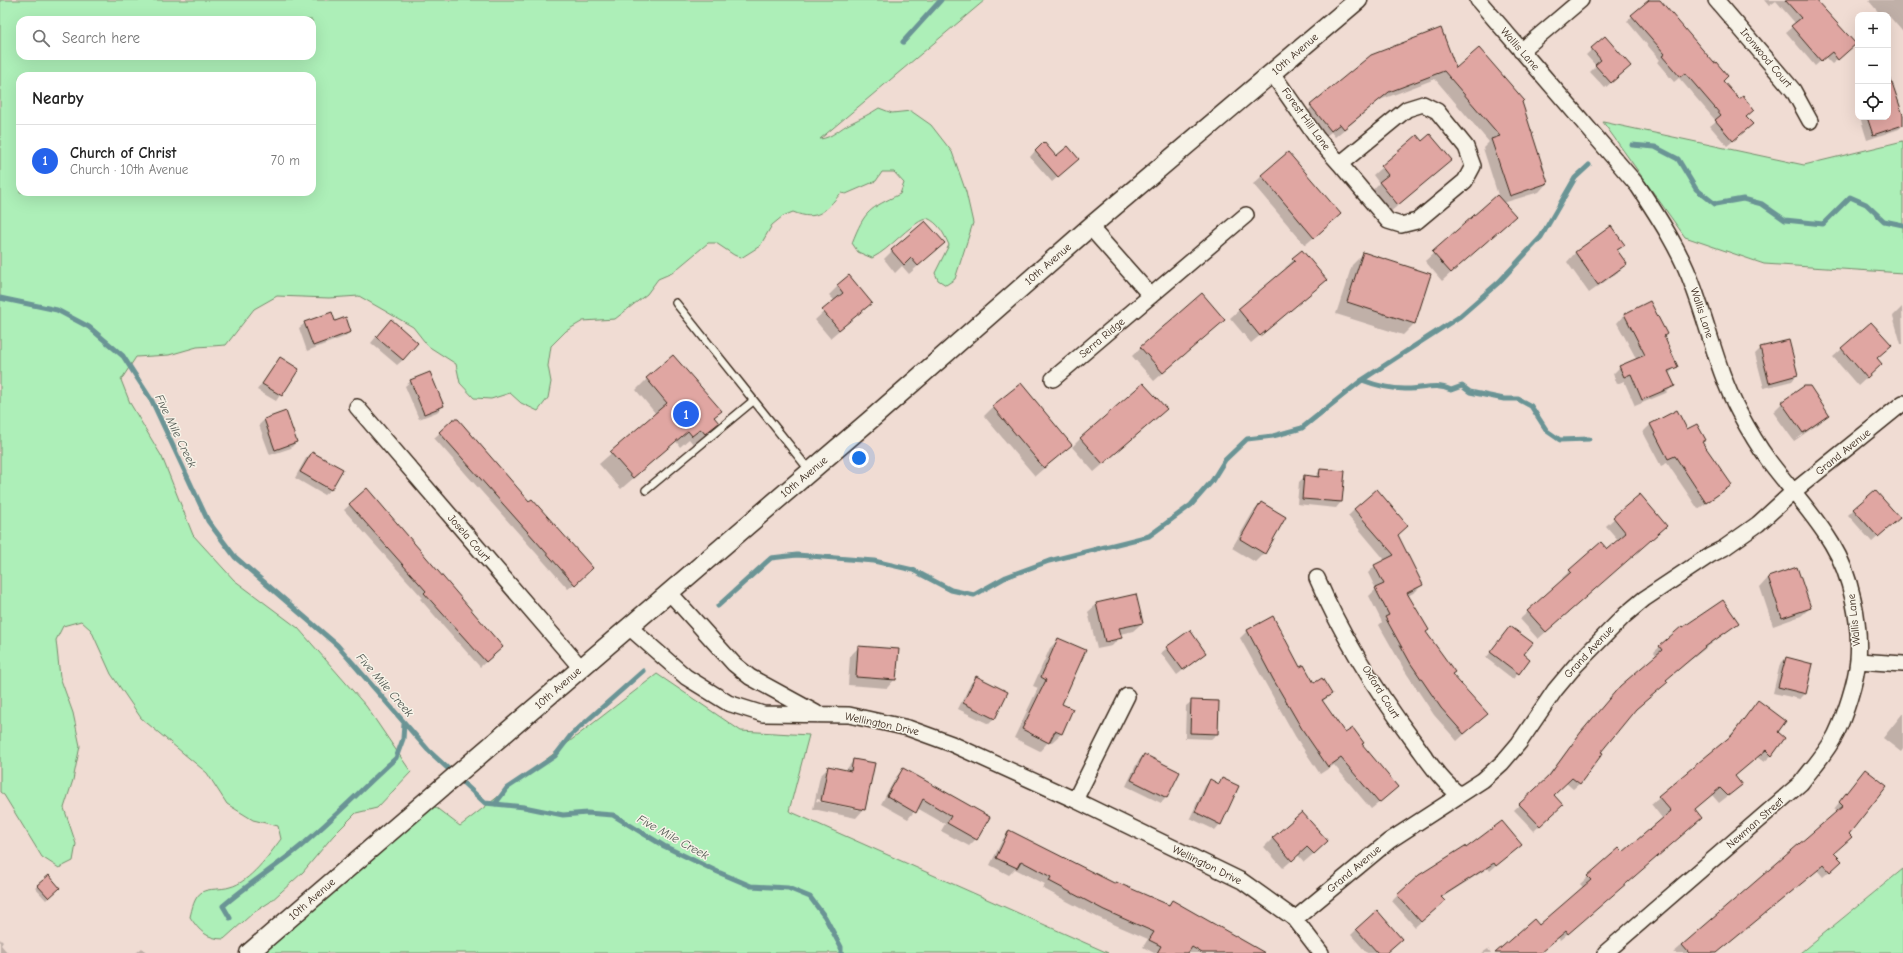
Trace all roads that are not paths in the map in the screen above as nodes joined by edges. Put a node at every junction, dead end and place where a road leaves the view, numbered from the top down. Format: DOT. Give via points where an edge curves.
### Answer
graph roads {
  1 [pos="1358,0"];
  2 [pos="1478,0"];
  3 [pos="1581,0"];
  4 [pos="1716,0"];
  5 [pos="1521,50"];
  6 [pos="1272,73"];
  7 [pos="1810,121"];
  8 [pos="1340,164"];
  9 [pos="1246,215"];
  10 [pos="1090,227"];
  11 [pos="1151,296"];
  12 [pos="676,303"];
  13 [pos="1053,379"];
  14 [pos="753,401"];
  15 [pos="1903,403"];
  16 [pos="357,408"];
  17 [pos="810,472"];
  18 [pos="646,490"];
  19 [pos="1793,492"];
  20 [pos="1317,578"];
  21 [pos="669,592"];
  22 [pos="629,627"];
  23 [pos="1858,661"];
  24 [pos="1903,664"];
  25 [pos="581,668"];
  26 [pos="1127,696"];
  27 [pos="818,715"];
  28 [pos="1460,795"];
  29 [pos="1075,800"];
  30 [pos="1295,919"];
  31 [pos="249,953"];
  32 [pos="1321,953"];
  33 [pos="1605,953"];
  1 -- 6 [label="street, 10th Avenue"];
  2 -- 5 [label="street, Wallis Lane"];
  3 -- 5 [label="street"];
  4 -- 7 [label="street, Ironwood Court" via="1793,90"];
  5 -- 19 [label="street, Wallis Lane" via="1638,186 1658,215 1693,286 1726,386 1768,460"];
  6 -- 8 [label="street, Forest Hill Lane" via="1317,138"];
  6 -- 10 [label="street, 10th Avenue"];
  8 -- 8 [label="street, Forest Hill Lane" via="1407,109 1423,104 1437,111 1466,147 1473,166 1465,181 1417,221 1401,225 1388,221"];
  9 -- 11 [label="street, Serra Ridge"];
  10 -- 11 [label="street"];
  10 -- 17 [label="street, 10th Avenue"];
  11 -- 13 [label="street, Serra Ridge"];
  12 -- 14 [label="lane"];
  14 -- 17 [label="lane"];
  14 -- 18 [label="lane"];
  15 -- 19 [label="street, Grand Avenue"];
  16 -- 25 [label="street, Josela Court"];
  17 -- 21 [label="street, 10th Avenue"];
  19 -- 23 [label="street, Wallis Lane" via="1833,545 1850,584 1854,600"];
  19 -- 28 [label="street, Grand Avenue" via="1758,524 1644,599 1625,615 1555,690 1519,743 1502,763 1483,780"];
  20 -- 28 [label="street, Oxford Court" via="1328,604 1387,705 1435,770 1448,786"];
  21 -- 22 [label="street, 10th Avenue"];
  21 -- 27 [label="street, Wellington Drive" via="734,664 750,677"];
  22 -- 25 [label="street, 10th Avenue"];
  22 -- 27 [label="street, Wellington Drive" via="686,677 728,703 763,714"];
  23 -- 24 [label="street"];
  23 -- 33 [label="street, Newman Street" via="1846,710 1835,735 1801,783"];
  25 -- 31 [label="street, 10th Avenue"];
  26 -- 29 [label="street"];
  27 -- 29 [label="street, Wellington Drive" via="849,715 908,728 952,744"];
  28 -- 30 [label="street, Grand Avenue" via="1389,841"];
  29 -- 30 [label="street, Wellington Drive" via="1242,881"];
  30 -- 32 [label="street, Wellington Drive"];
}
